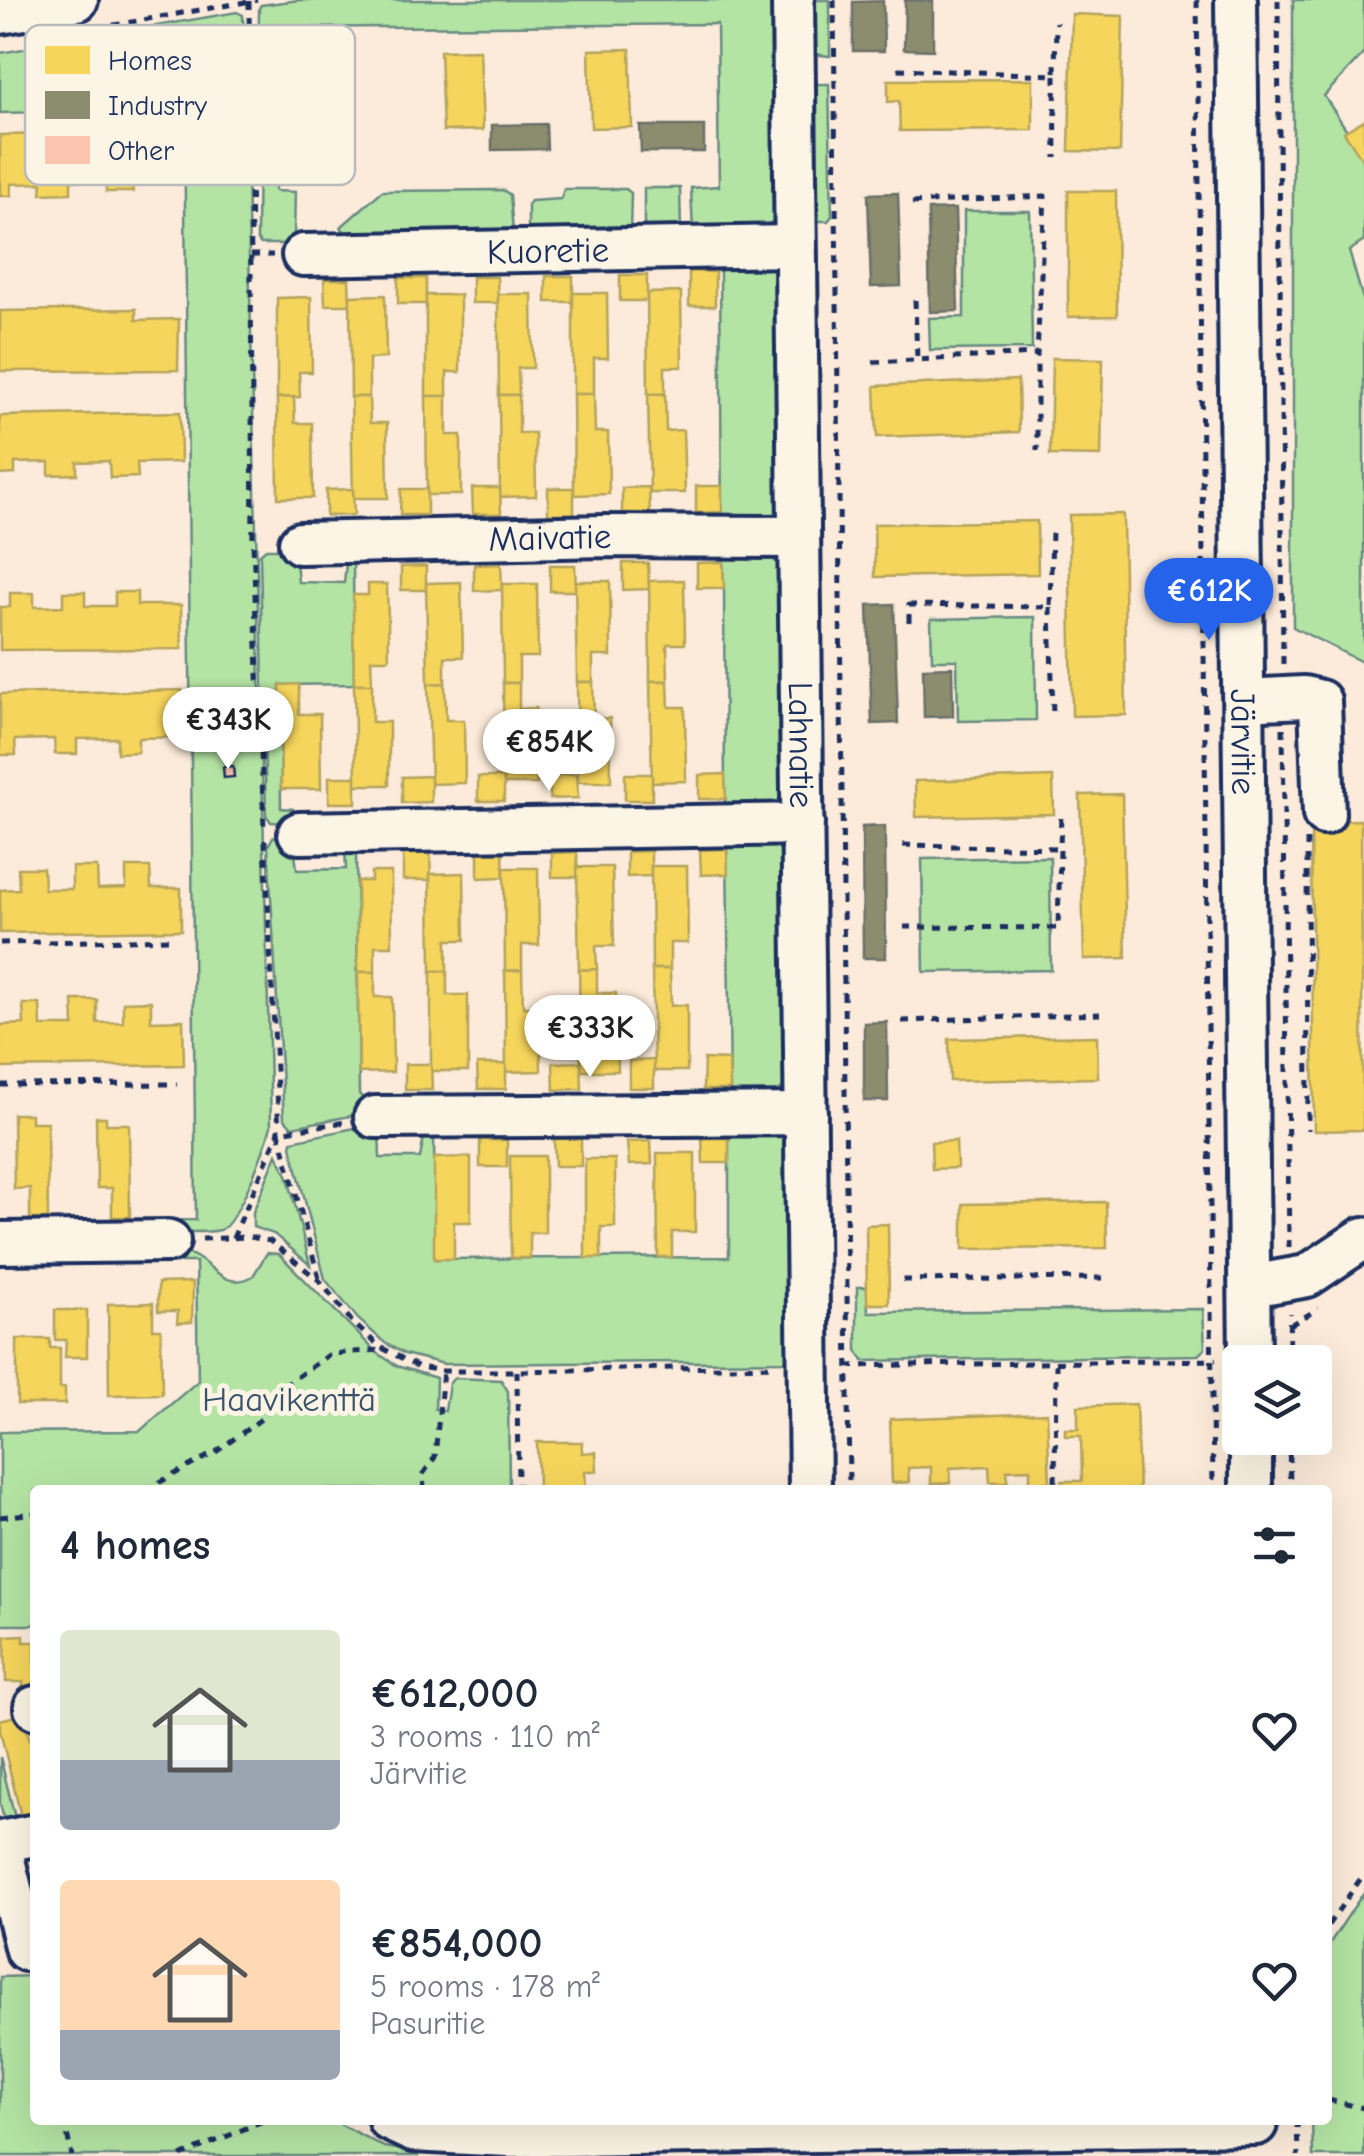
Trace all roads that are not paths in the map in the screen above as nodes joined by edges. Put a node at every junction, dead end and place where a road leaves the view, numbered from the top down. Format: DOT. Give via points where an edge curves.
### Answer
graph roads {
  1 [pos="793,0"];
  2 [pos="1236,0"];
  3 [pos="0,14"];
  4 [pos="86,14"];
  5 [pos="795,246"];
  6 [pos="303,254"];
  7 [pos="799,537"];
  8 [pos="300,543"];
  9 [pos="1244,700"];
  10 [pos="1324,814"];
  11 [pos="802,824"];
  12 [pos="299,833"];
  13 [pos="806,1114"];
  14 [pos="376,1117"];
  15 [pos="1364,1238"];
  16 [pos="168,1241"];
  17 [pos="0,1243"];
  18 [pos="1250,1286"];
  19 [pos="1240,1345"];
  20 [pos="1251,1455"];
  21 [pos="811,1485"];
  22 [pos="1251,1485"];
  23 [pos="30,1835"];
  24 [pos="0,1843"];
  25 [pos="20,1950"];
  26 [pos="399,2125"];
  27 [pos="818,2126"];
  28 [pos="1256,2133"];
  29 [pos="561,2145"];
  1 -- 5 [label="street, Lahnatie"];
  2 -- 9 [label="street, Järvitie"];
  3 -- 4 [label="street"];
  5 -- 6 [label="street, Kuoretie"];
  5 -- 7 [label="street, Lahnatie"];
  7 -- 8 [label="street, Maivatie"];
  7 -- 11 [label="street, Lahnatie"];
  9 -- 10 [label="street" via="1320,701"];
  9 -- 18 [label="street, Järvitie"];
  11 -- 12 [label="street"];
  11 -- 13 [label="street, Lahnatie"];
  13 -- 14 [label="street"];
  13 -- 21 [label="street, Lahnatie" via="828,1366"];
  15 -- 18 [label="street" via="1307,1276"];
  16 -- 17 [label="street"];
  18 -- 19 [label="street, Järvitie"];
  20 -- 22 [label="street"];
  23 -- 24 [label="street"];
  24 -- 25 [label="street"];
  26 -- 29 [label="street" via="413,2132"];
  27 -- 28 [label="street"];
  27 -- 29 [label="street"];
}
